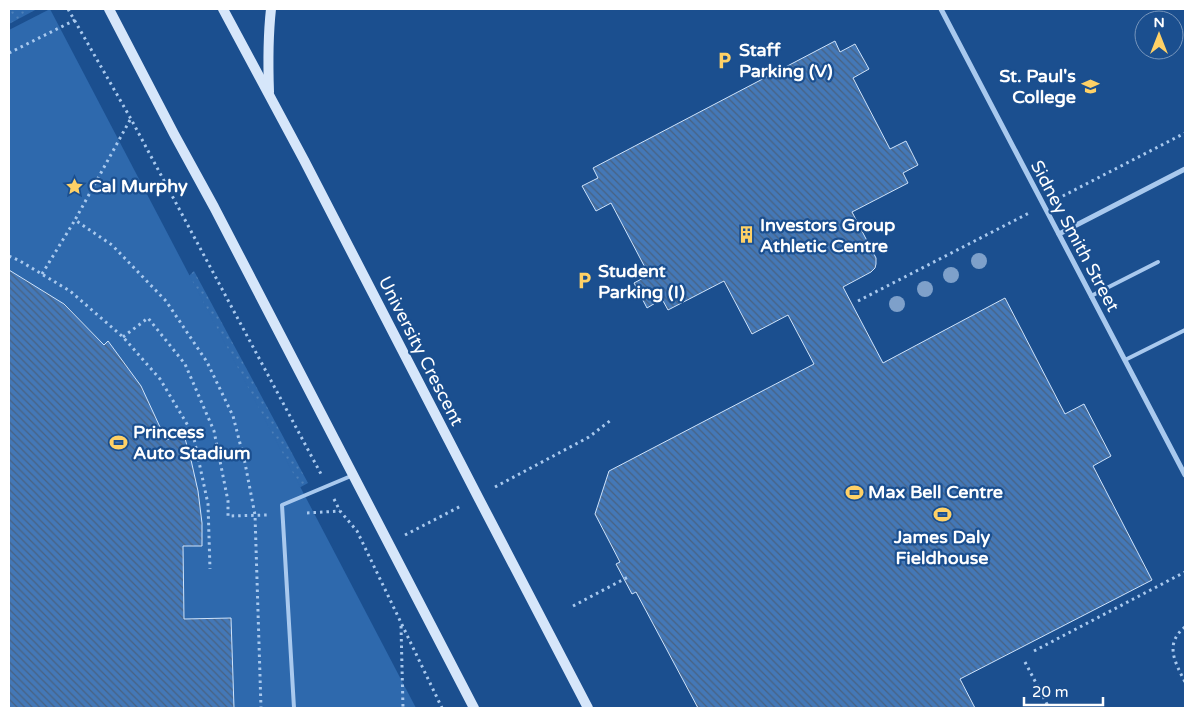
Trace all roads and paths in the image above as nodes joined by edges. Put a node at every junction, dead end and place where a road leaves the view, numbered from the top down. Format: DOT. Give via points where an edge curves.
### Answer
graph roads {
  1 [pos="68,9"];
  2 [pos="109,9"];
  3 [pos="271,9"];
  4 [pos="941,9"];
  5 [pos="222,11"];
  6 [pos="75,20"];
  7 [pos="9,54"];
  8 [pos="269,95"];
  9 [pos="131,119"];
  10 [pos="1185,133"];
  11 [pos="1185,169"];
  12 [pos="1068,193"];
  13 [pos="75,220"];
  14 [pos="1009,224"];
  15 [pos="1060,234"];
  16 [pos="9,256"];
  17 [pos="1158,262"];
  18 [pos="42,274"];
  19 [pos="1091,296"];
  20 [pos="858,301"];
  21 [pos="1185,330"];
  22 [pos="123,337"];
  23 [pos="1125,360"];
  24 [pos="611,420"];
  25 [pos="353,475"];
  26 [pos="1185,475"];
  27 [pos="328,486"];
  28 [pos="495,486"];
  29 [pos="468,502"];
  30 [pos="228,516"];
  31 [pos="403,536"];
  32 [pos="210,569"];
  33 [pos="1185,572"];
  34 [pos="628,577"];
  35 [pos="572,606"];
  36 [pos="401,623"];
  37 [pos="1185,627"];
  38 [pos="1034,651"];
  39 [pos="1025,662"];
  40 [pos="1185,682"];
  41 [pos="262,708"];
  42 [pos="294,708"];
  43 [pos="403,708"];
  44 [pos="442,708"];
  45 [pos="474,708"];
  46 [pos="588,708"];
  47 [pos="1049,708"];
  1 -- 6 [label="path"];
  2 -- 25 [label="main road"];
  3 -- 8 [label="main road"];
  4 -- 15 [label="street, Sidney Smith Street"];
  5 -- 8 [label="main road, University Crescent"];
  6 -- 7 [label="path"];
  6 -- 9 [label="path"];
  8 -- 46 [label="main road, University Crescent"];
  9 -- 13 [label="path"];
  9 -- 27 [label="path"];
  10 -- 12 [label="path"];
  11 -- 15 [label="street"];
  13 -- 18 [label="path"];
  13 -- 41 [label="path" via="112,245 166,301 207,362 233,416 255,515"];
  14 -- 20 [label="path"];
  15 -- 19 [label="street, Sidney Smith Street"];
  16 -- 18 [label="path"];
  17 -- 19 [label="lane"];
  18 -- 22 [label="path" via="70,291"];
  19 -- 23 [label="street, Sidney Smith Street"];
  21 -- 23 [label="lane"];
  22 -- 30 [label="path" via="148,318 185,364 214,431"];
  22 -- 32 [label="path" via="160,379 194,434 208,504"];
  23 -- 26 [label="street, Sidney Smith Street"];
  24 -- 28 [label="path" via="589,437"];
  25 -- 27 [label="lane"];
  25 -- 45 [label="main road"];
  27 -- 36 [label="path" via="340,511 357,531"];
  27 -- 42 [label="lane" via="282,505"];
  29 -- 31 [label="path"];
  33 -- 38 [label="path"];
  34 -- 35 [label="path"];
  36 -- 43 [label="path"];
  36 -- 44 [label="path"];
  37 -- 40 [label="path" via="1178,632 1172,647 1174,661"];
  39 -- 47 [label="path"];
}
